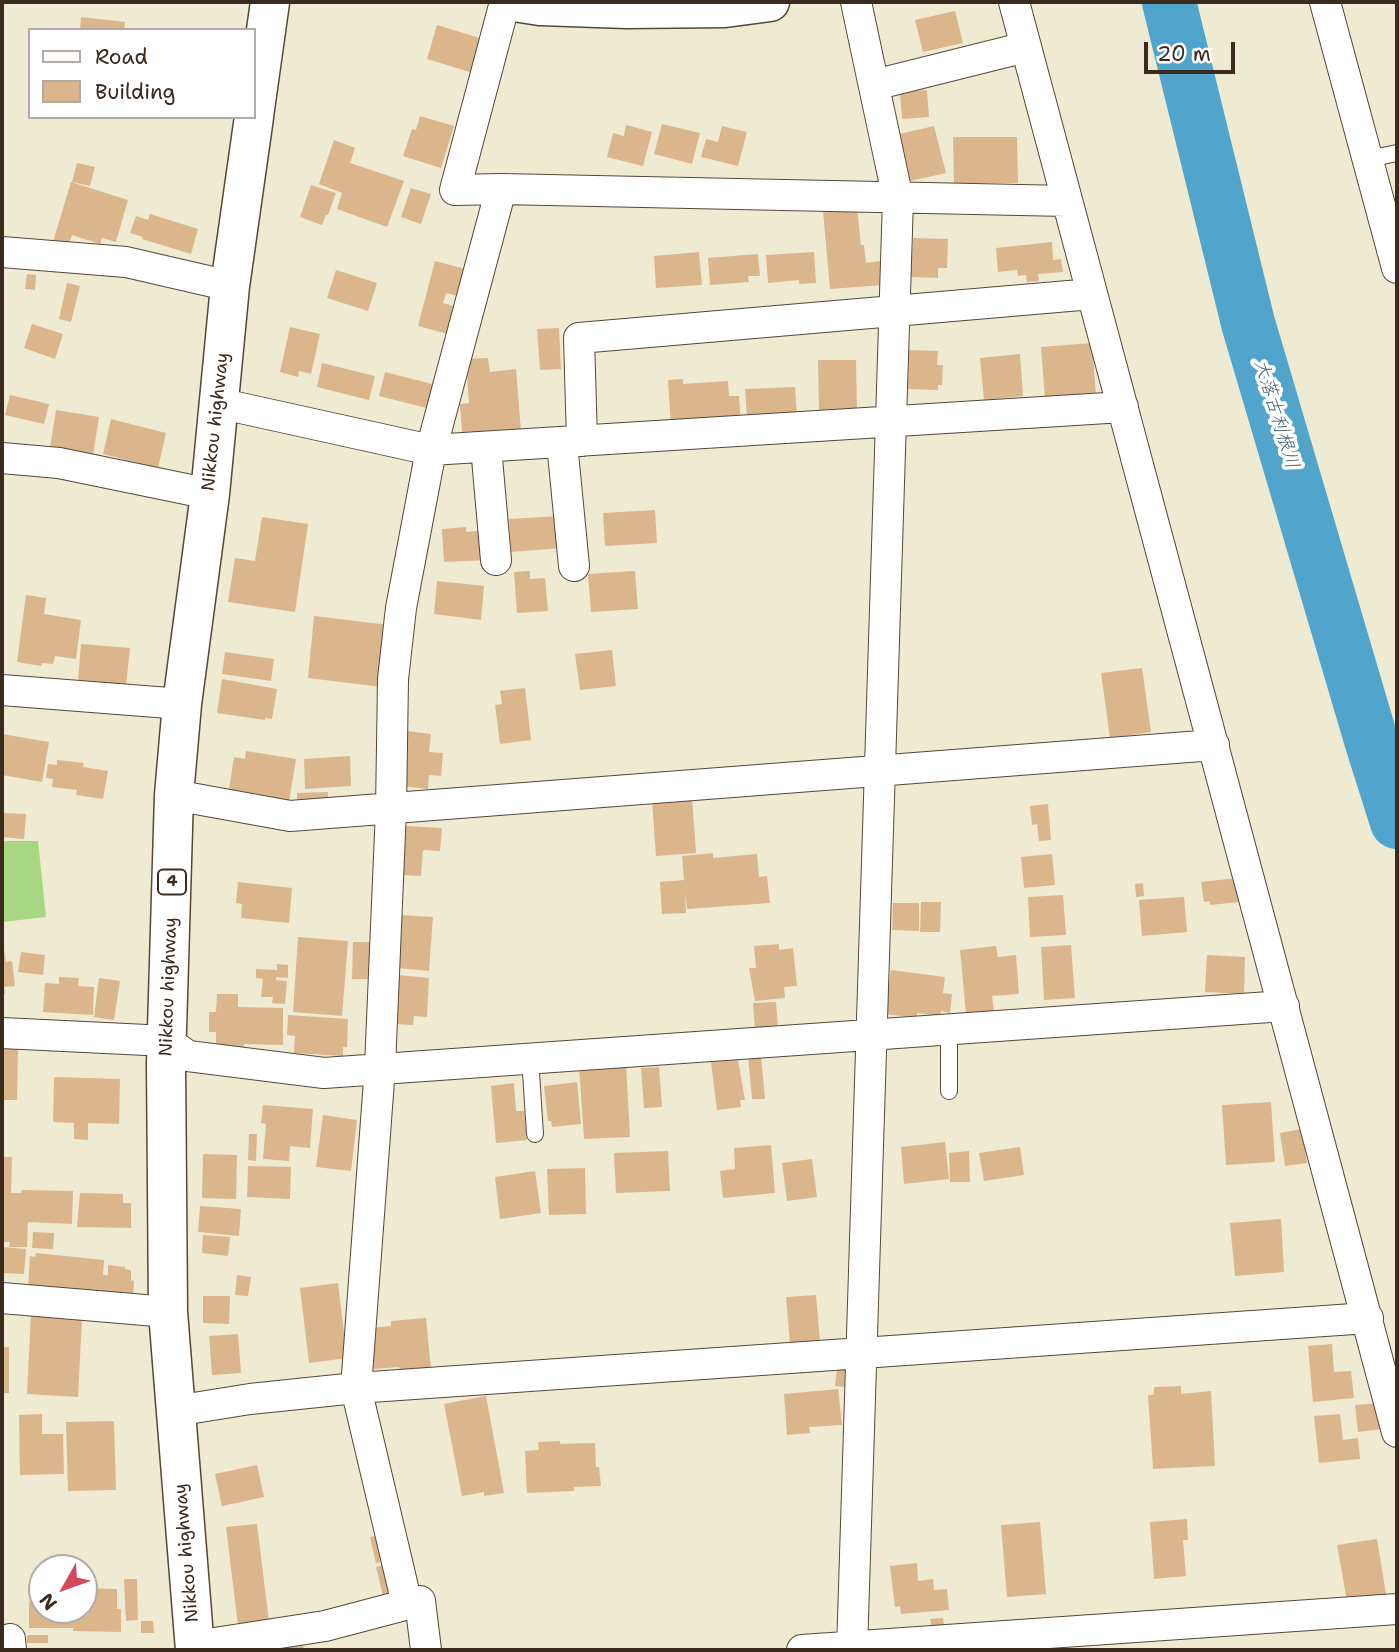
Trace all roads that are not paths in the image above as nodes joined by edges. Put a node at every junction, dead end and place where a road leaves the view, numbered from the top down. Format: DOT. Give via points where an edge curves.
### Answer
graph roads {
  1 [pos="270,2"];
  2 [pos="505,2"];
  3 [pos="514,2"];
  4 [pos="770,2"];
  5 [pos="856,2"];
  6 [pos="1014,2"];
  7 [pos="1325,2"];
  8 [pos="626,5"];
  9 [pos="1026,47"];
  10 [pos="874,85"];
  11 [pos="256,103"];
  12 [pos="254,119"];
  13 [pos="1397,153"];
  14 [pos="1368,159"];
  15 [pos="501,189"];
  16 [pos="898,199"];
  17 [pos="1067,201"];
  18 [pos="2,253"];
  19 [pos="1397,268"];
  20 [pos="230,286"];
  21 [pos="1092,294"];
  22 [pos="895,310"];
  23 [pos="218,402"];
  24 [pos="1123,407"];
  25 [pos="891,422"];
  26 [pos="572,442"];
  27 [pos="486,447"];
  28 [pos="431,450"];
  29 [pos="2,458"];
  30 [pos="209,494"];
  31 [pos="496,560"];
  32 [pos="574,566"];
  33 [pos="2,690"];
  34 [pos="182,704"];
  35 [pos="1214,746"];
  36 [pos="881,771"];
  37 [pos="174,795"];
  38 [pos="391,810"];
  39 [pos="1284,1006"];
  40 [pos="948,1030"];
  41 [pos="2,1033"];
  42 [pos="872,1035"];
  43 [pos="167,1041"];
  44 [pos="530,1058"];
  45 [pos="380,1068"];
  46 [pos="949,1091"];
  47 [pos="535,1134"];
  48 [pos="2,1298"];
  49 [pos="169,1312"];
  50 [pos="1368,1318"];
  51 [pos="863,1353"];
  52 [pos="356,1388"];
  53 [pos="176,1411"];
  54 [pos="1397,1432"];
  55 [pos="407,1604"];
  56 [pos="1397,1609"];
  57 [pos="195,1648"];
  58 [pos="852,1649"];
  59 [pos="426,1650"];
  60 [pos="802,1650"];
  1 -- 11 [label="main road, Nikkou highway / 4"];
  2 -- 15 [label="street" via="455,190"];
  3 -- 8 [label="main road"];
  4 -- 8 [label="main road" via="724,8"];
  5 -- 10 [label="street"];
  6 -- 9 [label="street"];
  7 -- 14 [label="street"];
  9 -- 10 [label="street"];
  9 -- 17 [label="street"];
  10 -- 16 [label="street"];
  12 -- 20 [label="main road, Nikkou highway / 4"];
  13 -- 14 [label="lane"];
  14 -- 19 [label="street"];
  15 -- 16 [label="street"];
  15 -- 28 [label="street"];
  16 -- 17 [label="street"];
  16 -- 22 [label="street"];
  17 -- 21 [label="street"];
  18 -- 20 [label="street" via="126,262"];
  20 -- 23 [label="main road, Nikkou highway / 4"];
  21 -- 22 [label="street"];
  21 -- 24 [label="street"];
  22 -- 25 [label="street"];
  22 -- 26 [label="street" via="579,338"];
  23 -- 28 [label="street"];
  23 -- 30 [label="main road, Nikkou highway / 4"];
  24 -- 25 [label="street"];
  24 -- 35 [label="street"];
  25 -- 26 [label="street"];
  25 -- 36 [label="street"];
  26 -- 27 [label="street"];
  26 -- 32 [label="street"];
  27 -- 28 [label="street"];
  27 -- 31 [label="street"];
  28 -- 38 [label="street" via="401,608 393,679"];
  29 -- 30 [label="street" via="59,463"];
  30 -- 34 [label="main road, Nikkou highway / 4"];
  33 -- 34 [label="street"];
  34 -- 37 [label="main road, Nikkou highway / 4"];
  35 -- 36 [label="street"];
  35 -- 39 [label="street"];
  36 -- 38 [label="street"];
  36 -- 42 [label="street"];
  37 -- 38 [label="street" via="290,816"];
  37 -- 43 [label="main road, Nikkou highway / 4"];
  38 -- 45 [label="street"];
  39 -- 40 [label="street"];
  39 -- 50 [label="street"];
  40 -- 42 [label="street"];
  40 -- 46 [label="lane"];
  41 -- 43 [label="street"];
  42 -- 44 [label="street"];
  42 -- 51 [label="street"];
  43 -- 45 [label="street" via="188,1056 324,1073"];
  43 -- 49 [label="main road, Nikkou highway / 4"];
  44 -- 45 [label="street"];
  44 -- 47 [label="lane"];
  45 -- 52 [label="street"];
  48 -- 49 [label="street"];
  49 -- 53 [label="main road, Nikkou highway / 4"];
  50 -- 51 [label="street"];
  50 -- 54 [label="street"];
  51 -- 52 [label="street"];
  51 -- 58 [label="street"];
  52 -- 53 [label="street"];
  52 -- 55 [label="street"];
  53 -- 57 [label="main road, Nikkou highway / 4"];
  55 -- 57 [label="street" via="325,1626"];
  55 -- 59 [label="street" via="420,1601"];
  56 -- 58 [label="street"];
  58 -- 60 [label="street"];
}
